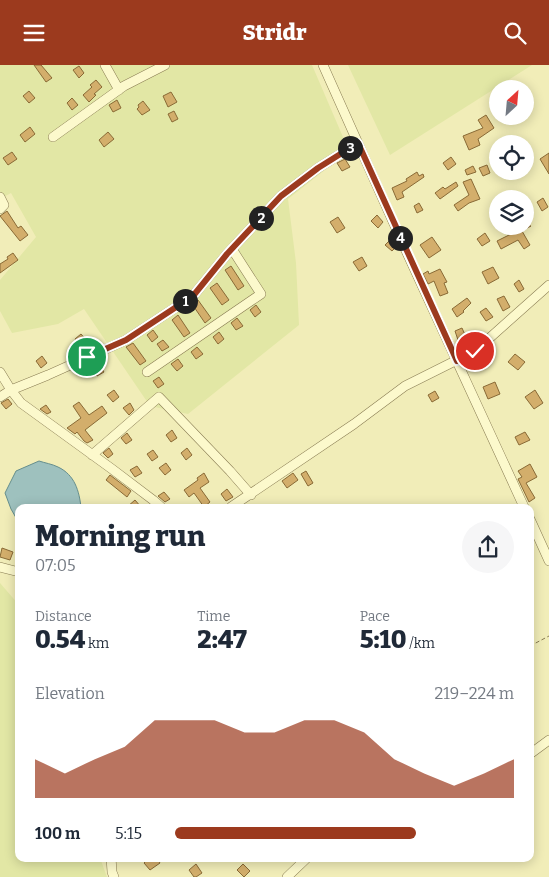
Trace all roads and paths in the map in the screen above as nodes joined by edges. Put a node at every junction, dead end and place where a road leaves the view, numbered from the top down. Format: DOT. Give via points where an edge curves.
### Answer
graph roads {
  1 [pos="105,65"];
  2 [pos="165,65"];
  3 [pos="322,65"];
  4 [pos="119,90"];
  5 [pos="53,137"];
  6 [pos="358,143"];
  7 [pos="0,197"];
  8 [pos="0,209"];
  9 [pos="232,249"];
  10 [pos="548,288"];
  11 [pos="457,361"];
  12 [pos="0,372"];
  13 [pos="147,372"];
  14 [pos="11,391"];
  15 [pos="0,397"];
  16 [pos="92,455"];
  17 [pos="251,495"];
  18 [pos="158,504"];
  19 [pos="236,504"];
  20 [pos="523,504"];
  21 [pos="534,528"];
  22 [pos="549,561"];
  23 [pos="0,567"];
  24 [pos="15,571"];
  25 [pos="549,636"];
  26 [pos="534,644"];
  27 [pos="549,740"];
  28 [pos="534,751"];
  29 [pos="111,862"];
  30 [pos="303,862"];
  31 [pos="114,877"];
  32 [pos="287,877"];
  1 -- 4 [label="street"];
  2 -- 4 [label="street"];
  3 -- 6 [label="street"];
  4 -- 5 [label="street"];
  6 -- 9 [label="street" via="281,196"];
  6 -- 11 [label="street"];
  7 -- 8 [label="street" via="4,205"];
  9 -- 13 [label="street" via="261,293"];
  9 -- 14 [label="street" via="193,296 126,340"];
  10 -- 11 [label="street" via="475,351"];
  11 -- 17 [label="street" via="405,386"];
  11 -- 20 [label="street"];
  12 -- 14 [label="street"];
  14 -- 15 [label="street"];
  14 -- 16 [label="street" via="21,403"];
  16 -- 17 [label="street" via="159,397"];
  16 -- 18 [label="street"];
  17 -- 19 [label="street"];
  21 -- 22 [label="street"];
  23 -- 24 [label="street"];
  25 -- 26 [label="path"];
  27 -- 28 [label="street"];
  29 -- 31 [label="street"];
  30 -- 32 [label="street"];
}
